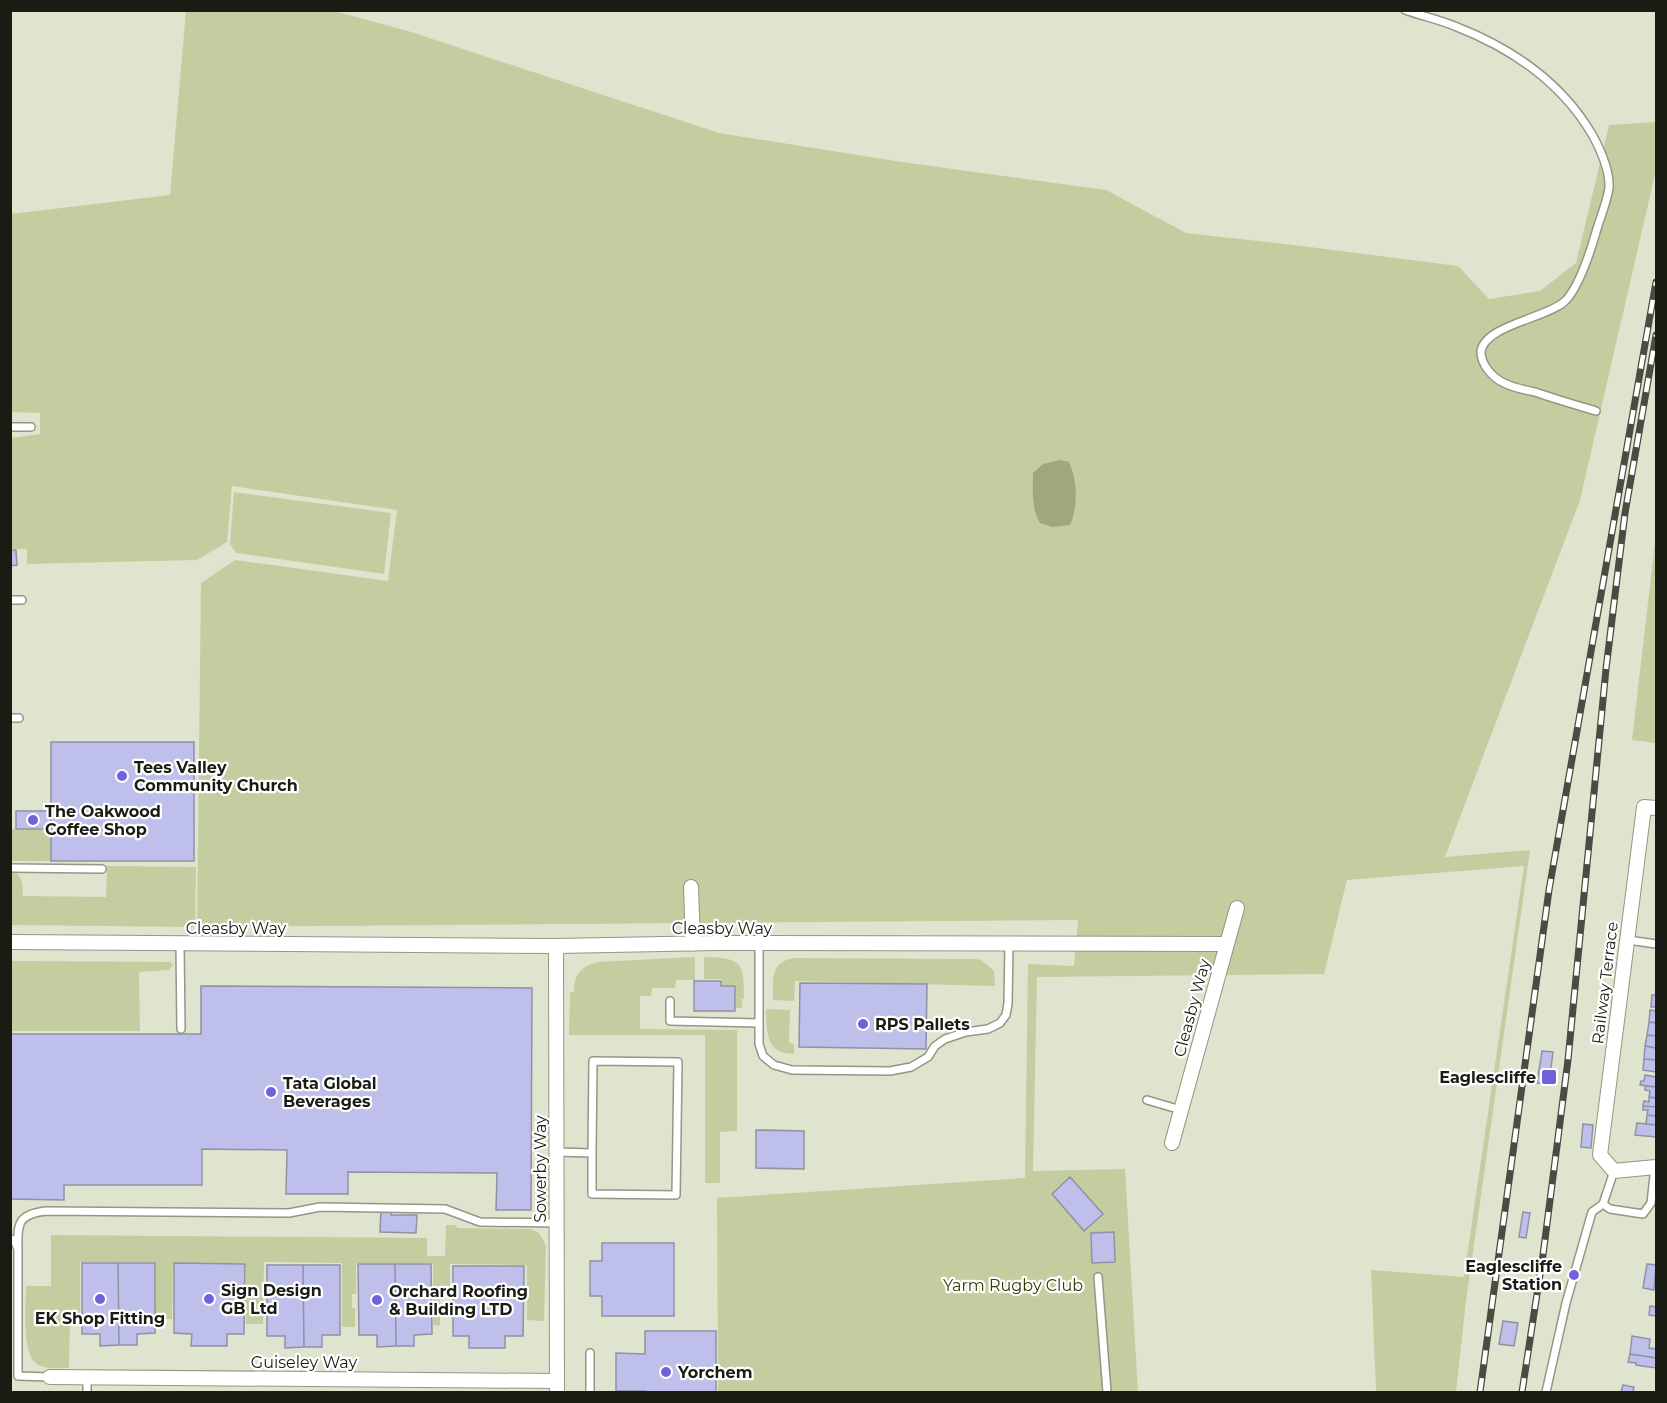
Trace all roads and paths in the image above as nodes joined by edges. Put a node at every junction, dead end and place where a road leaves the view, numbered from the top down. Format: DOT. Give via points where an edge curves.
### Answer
graph roads {
  1 [pos="1405,10"];
  2 [pos="1596,411"];
  3 [pos="10,427"];
  4 [pos="31,427"];
  5 [pos="10,600"];
  6 [pos="22,600"];
  7 [pos="1656,808"];
  8 [pos="10,868"];
  9 [pos="102,869"];
  10 [pos="691,887"];
  11 [pos="1237,908"];
  12 [pos="1628,940"];
  13 [pos="10,942"];
  14 [pos="1009,943"];
  15 [pos="180,944"];
  16 [pos="693,944"];
  17 [pos="759,944"];
  18 [pos="1227,944"];
  19 [pos="1656,944"];
  20 [pos="556,946"];
  21 [pos="670,1001"];
  22 [pos="759,1023"];
  23 [pos="181,1029"];
  24 [pos="1147,1100"];
  25 [pos="1181,1110"];
  26 [pos="1172,1143"];
  27 [pos="557,1152"];
  28 [pos="592,1153"];
  29 [pos="1656,1167"];
  30 [pos="1614,1171"];
  31 [pos="1603,1204"];
  32 [pos="557,1222"];
  33 [pos="18,1224"];
  34 [pos="10,1230"];
  35 [pos="10,1239"];
  36 [pos="18,1249"];
  37 [pos="1098,1277"];
  38 [pos="590,1353"];
  39 [pos="14,1376"];
  40 [pos="50,1377"];
  41 [pos="87,1377"];
  42 [pos="557,1387"];
  43 [pos="87,1392"];
  44 [pos="590,1392"];
  45 [pos="1107,1392"];
  46 [pos="1546,1392"];
  1 -- 2 [label="lane" via="1456,26 1524,61 1575,109 1606,165 1609,187 1591,248 1565,301 1498,331 1488,338 1481,352 1486,369 1503,383"];
  3 -- 4 [label="lane"];
  5 -- 6 [label="lane"];
  7 -- 12 [label="street, Railway Terrace" via="1644,807"];
  8 -- 9 [label="lane"];
  10 -- 16 [label="street"];
  11 -- 18 [label="street"];
  12 -- 19 [label="lane"];
  12 -- 30 [label="street, Railway Terrace" via="1600,1155"];
  13 -- 15 [label="street, Cleasby Way"];
  14 -- 17 [label="street, Cleasby Way"];
  14 -- 18 [label="street, Cleasby Way"];
  14 -- 22 [label="lane" via="1008,1004 1000,1023 945,1039 928,1057 911,1067 890,1071 792,1070 774,1065 763,1056"];
  15 -- 20 [label="street, Cleasby Way"];
  15 -- 23 [label="lane"];
  16 -- 17 [label="street, Cleasby Way"];
  16 -- 20 [label="street, Cleasby Way"];
  17 -- 22 [label="lane"];
  18 -- 25 [label="street, Cleasby Way"];
  20 -- 27 [label="street, Sowerby Way"];
  21 -- 22 [label="lane" via="670,1021"];
  24 -- 25 [label="lane"];
  25 -- 26 [label="street, Cleasby Way"];
  27 -- 28 [label="lane"];
  27 -- 32 [label="street, Sowerby Way"];
  28 -- 28 [label="lane" via="593,1060 678,1062 676,1195 592,1194"];
  29 -- 30 [label="street"];
  29 -- 31 [label="lane" via="1651,1203 1643,1214 1610,1209"];
  30 -- 31 [label="lane"];
  31 -- 46 [label="lane" via="1592,1212"];
  32 -- 33 [label="lane" via="480,1221 445,1209 320,1207 289,1213 46,1210 33,1212"];
  32 -- 42 [label="street, Sowerby Way"];
  33 -- 34 [label="lane"];
  33 -- 36 [label="lane"];
  35 -- 36 [label="lane"];
  36 -- 39 [label="lane"];
  37 -- 45 [label="lane"];
  38 -- 44 [label="lane"];
  39 -- 40 [label="lane"];
  40 -- 41 [label="street, Guiseley Way"];
  41 -- 42 [label="street, Guiseley Way"];
  41 -- 43 [label="lane"];
}
